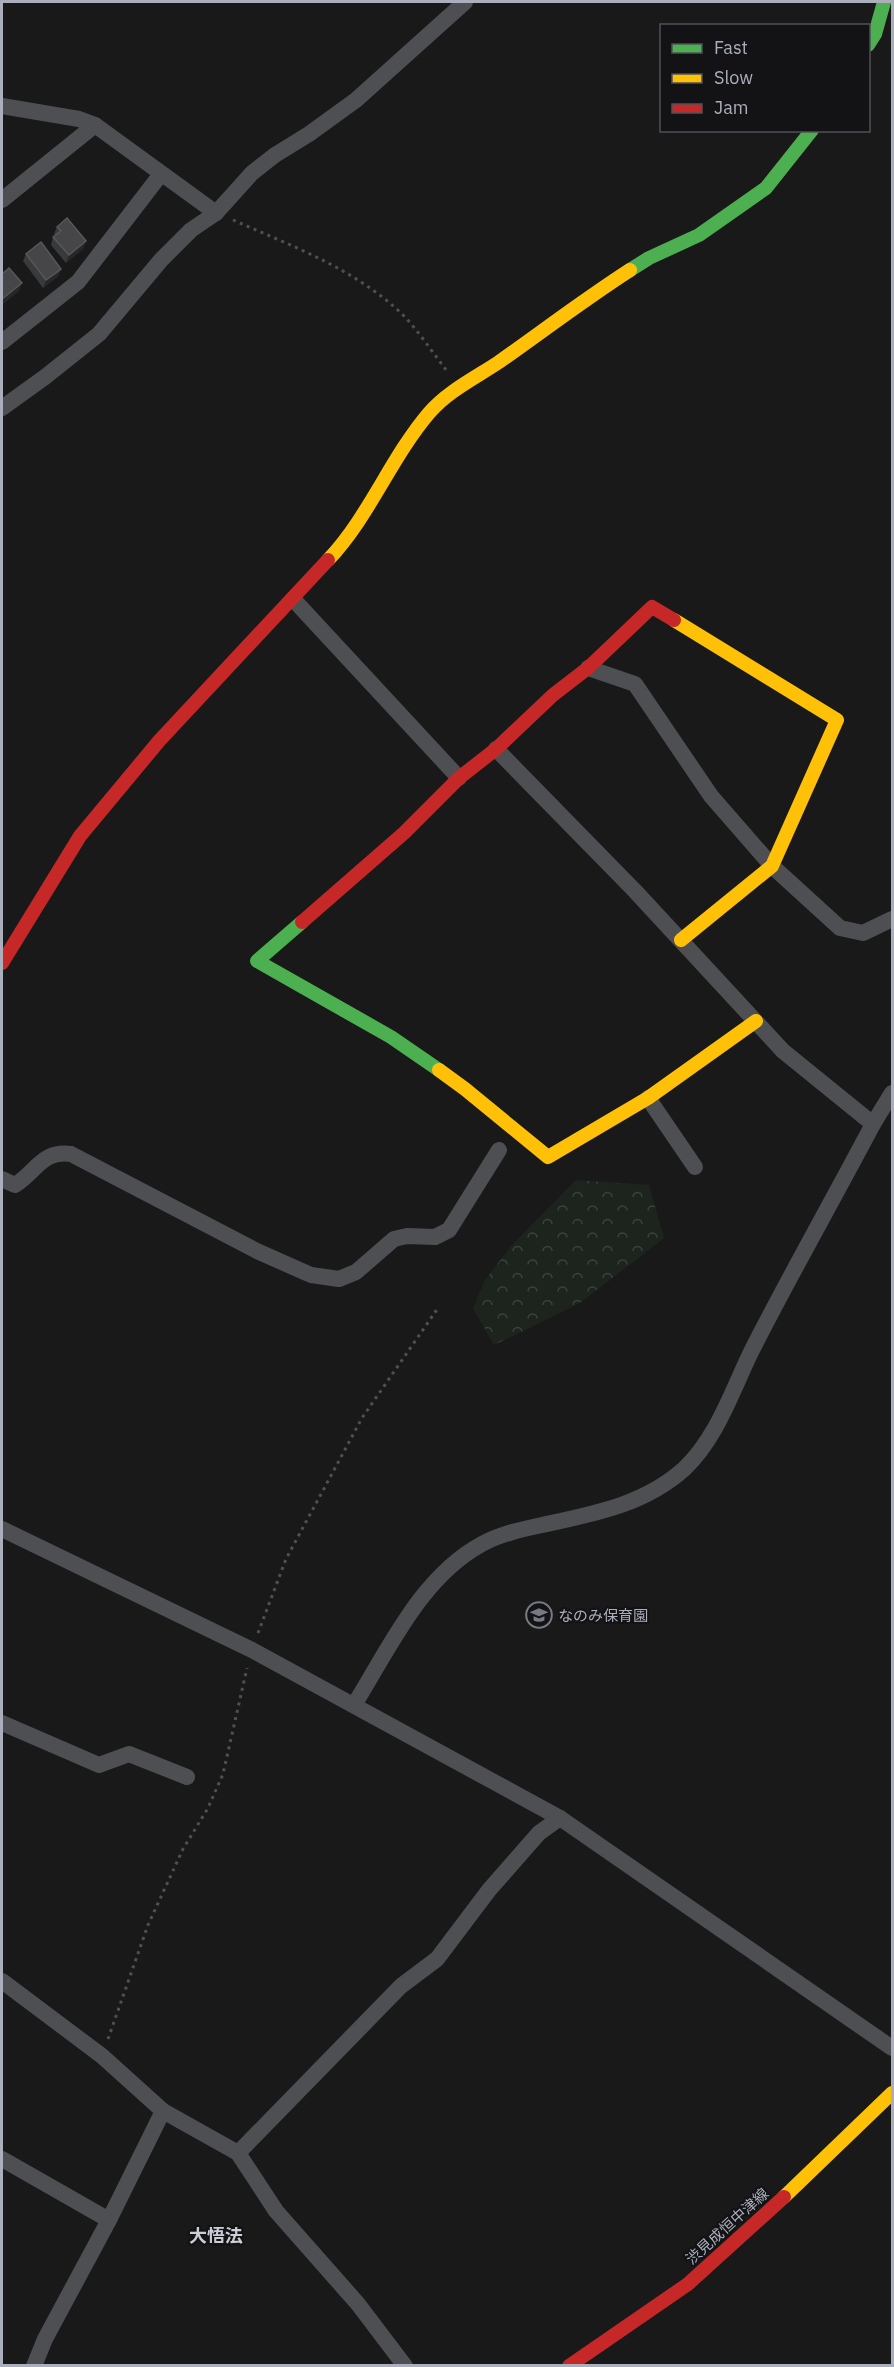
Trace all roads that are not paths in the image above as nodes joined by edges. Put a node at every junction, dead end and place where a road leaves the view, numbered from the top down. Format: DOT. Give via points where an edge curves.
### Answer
graph roads {
  1 [pos="465,2"];
  2 [pos="884,2"];
  3 [pos="870,42"];
  4 [pos="2,106"];
  5 [pos="95,125"];
  6 [pos="811,132"];
  7 [pos="161,174"];
  8 [pos="2,200"];
  9 [pos="216,213"];
  10 [pos="2,342"];
  11 [pos="2,408"];
  12 [pos="293,599"];
  13 [pos="588,668"];
  14 [pos="496,749"];
  15 [pos="459,778"];
  16 [pos="772,866"];
  17 [pos="892,919"];
  18 [pos="681,940"];
  19 [pos="2,963"];
  20 [pos="756,1021"];
  21 [pos="892,1093"];
  22 [pos="648,1098"];
  23 [pos="873,1124"];
  24 [pos="499,1150"];
  25 [pos="695,1167"];
  26 [pos="2,1179"];
  27 [pos="2,1528"];
  28 [pos="354,1705"];
  29 [pos="2,1724"];
  30 [pos="187,1777"];
  31 [pos="560,1818"];
  32 [pos="2,1981"];
  33 [pos="892,2048"];
  34 [pos="892,2093"];
  35 [pos="163,2111"];
  36 [pos="238,2153"];
  37 [pos="2,2159"];
  38 [pos="109,2220"];
  39 [pos="34,2366"];
  40 [pos="405,2366"];
  41 [pos="569,2366"];
  1 -- 9 [label="street" via="356,100 252,173"];
  2 -- 3 [label="street"];
  4 -- 5 [label="street"];
  5 -- 7 [label="street"];
  5 -- 8 [label="street"];
  6 -- 12 [label="street" via="766,188 699,235 649,258 575,306 459,386 430,412 345,542"];
  7 -- 9 [label="street"];
  7 -- 10 [label="street" via="78,282"];
  9 -- 11 [label="street" via="191,230 161,260 99,334"];
  12 -- 15 [label="street"];
  12 -- 19 [label="street" via="159,741 80,836"];
  13 -- 14 [label="street"];
  13 -- 16 [label="street" via="635,684 711,796"];
  13 -- 16 [label="street" via="652,607 837,720"];
  14 -- 15 [label="street"];
  14 -- 18 [label="street"];
  15 -- 22 [label="street" via="404,834 257,961 391,1037 465,1089 548,1157"];
  16 -- 17 [label="street" via="840,928 863,933"];
  16 -- 18 [label="street"];
  18 -- 20 [label="street"];
  20 -- 22 [label="street"];
  20 -- 23 [label="street" via="783,1051"];
  21 -- 23 [label="street"];
  22 -- 25 [label="street"];
  23 -- 28 [label="street" via="712,1434 684,1469 644,1497 610,1511 524,1529 483,1544 447,1569 418,1603"];
  24 -- 26 [label="street" via="449,1230 435,1237 394,1239 356,1272 339,1279 311,1275 257,1251 71,1154 50,1155 15,1185"];
  27 -- 28 [label="street" via="252,1650"];
  28 -- 31 [label="street"];
  29 -- 30 [label="street" via="99,1765 129,1754"];
  31 -- 33 [label="street"];
  31 -- 36 [label="street" via="539,1833 489,1890 437,1959 401,1986"];
  32 -- 35 [label="street" via="102,2056"];
  34 -- 41 [label="street, 渋見成恒中津線" via="688,2284"];
  35 -- 36 [label="street"];
  35 -- 38 [label="street"];
  36 -- 40 [label="street" via="276,2211 358,2304"];
  37 -- 38 [label="street"];
  38 -- 39 [label="street"];
}
